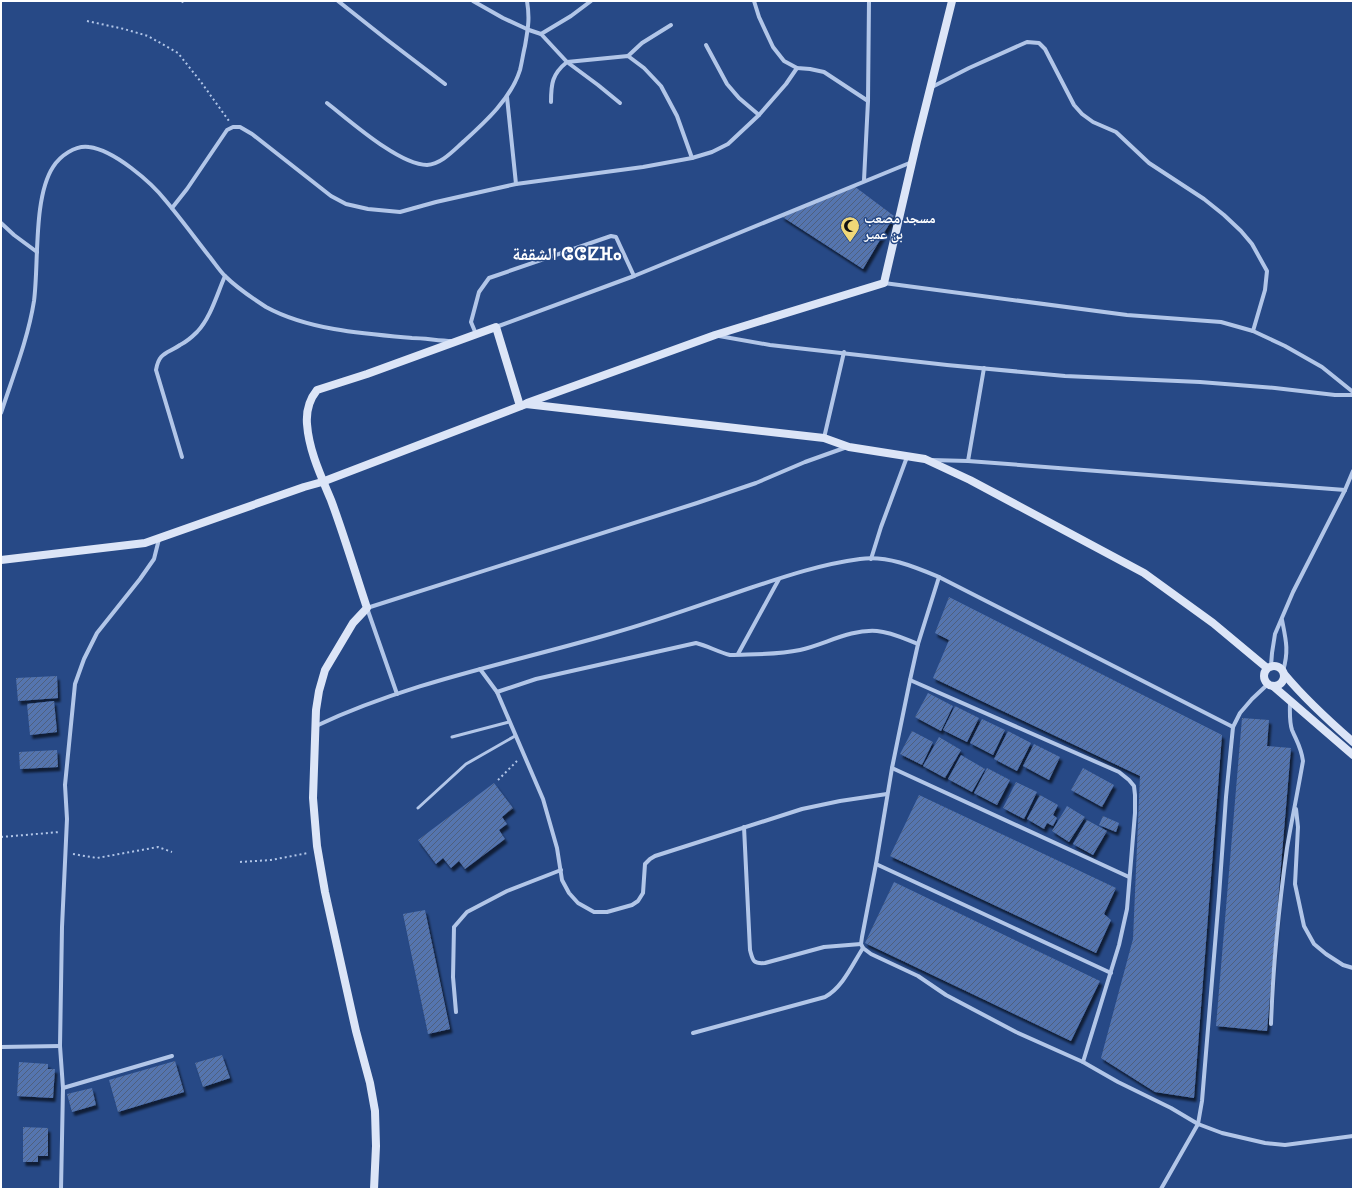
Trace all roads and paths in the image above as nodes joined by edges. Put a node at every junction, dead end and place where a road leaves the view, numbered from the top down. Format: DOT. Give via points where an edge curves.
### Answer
graph roads {
  1 [pos="338,1"];
  2 [pos="472,1"];
  3 [pos="527,1"];
  4 [pos="591,1"];
  5 [pos="754,1"];
  6 [pos="869,1"];
  7 [pos="952,1"];
  8 [pos="86,22"];
  9 [pos="671,25"];
  10 [pos="529,30"];
  11 [pos="540,34"];
  12 [pos="706,45"];
  13 [pos="628,56"];
  14 [pos="567,62"];
  15 [pos="797,68"];
  16 [pos="445,84"];
  17 [pos="930,88"];
  18 [pos="507,96"];
  19 [pos="868,101"];
  20 [pos="551,102"];
  21 [pos="327,103"];
  22 [pos="620,103"];
  23 [pos="759,115"];
  24 [pos="233,127"];
  25 [pos="692,158"];
  26 [pos="913,162"];
  27 [pos="864,180"];
  28 [pos="516,184"];
  29 [pos="172,208"];
  30 [pos="1,223"];
  31 [pos="37,252"];
  32 [pos="225,276"];
  33 [pos="634,276"];
  34 [pos="884,283"];
  35 [pos="496,328"];
  36 [pos="1254,331"];
  37 [pos="477,335"];
  38 [pos="715,335"];
  39 [pos="460,341"];
  40 [pos="844,352"];
  41 [pos="984,368"];
  42 [pos="1353,392"];
  43 [pos="1353,396"];
  44 [pos="523,405"];
  45 [pos="1,413"];
  46 [pos="824,438"];
  47 [pos="849,447"];
  48 [pos="182,457"];
  49 [pos="907,457"];
  50 [pos="925,459"];
  51 [pos="968,461"];
  52 [pos="1353,471"];
  53 [pos="322,482"];
  54 [pos="1345,490"];
  55 [pos="159,539"];
  56 [pos="871,559"];
  57 [pos="1,560"];
  58 [pos="940,577"];
  59 [pos="779,578"];
  60 [pos="367,608"];
  61 [pos="1282,620"];
  62 [pos="918,644"];
  63 [pos="738,654"];
  64 [pos="1269,667"];
  65 [pos="480,669"];
  66 [pos="1284,673"];
  67 [pos="910,680"];
  68 [pos="1270,685"];
  69 [pos="497,692"];
  70 [pos="397,694"];
  71 [pos="1290,701"];
  72 [pos="509,722"];
  73 [pos="316,726"];
  74 [pos="1233,727"];
  75 [pos="515,736"];
  76 [pos="452,737"];
  77 [pos="1353,742"];
  78 [pos="523,755"];
  79 [pos="1353,755"];
  80 [pos="892,768"];
  81 [pos="498,780"];
  82 [pos="887,794"];
  83 [pos="1296,804"];
  84 [pos="418,808"];
  85 [pos="744,827"];
  86 [pos="66,831"];
  87 [pos="1,837"];
  88 [pos="172,852"];
  89 [pos="318,852"];
  90 [pos="66,853"];
  91 [pos="240,862"];
  92 [pos="876,864"];
  93 [pos="560,870"];
  94 [pos="1129,877"];
  95 [pos="862,946"];
  96 [pos="1353,968"];
  97 [pos="1111,974"];
  98 [pos="456,1012"];
  99 [pos="1271,1024"];
  100 [pos="693,1033"];
  101 [pos="60,1046"];
  102 [pos="1,1047"];
  103 [pos="172,1056"];
  104 [pos="1083,1062"];
  105 [pos="63,1088"];
  106 [pos="1198,1124"];
  107 [pos="1353,1136"];
  108 [pos="61,1189"];
  109 [pos="374,1189"];
  110 [pos="1161,1189"];
  1 -- 16 [label="street"];
  2 -- 10 [label="street"];
  3 -- 10 [label="street"];
  4 -- 11 [label="street"];
  5 -- 15 [label="street" via="773,47 784,61"];
  6 -- 19 [label="street"];
  7 -- 17 [label="main road"];
  8 -- 24 [label="path" via="148,36 178,53"];
  9 -- 13 [label="street" via="642,43"];
  10 -- 11 [label="street"];
  10 -- 18 [label="street" via="519,71"];
  11 -- 14 [label="street"];
  12 -- 23 [label="street" via="727,84"];
  13 -- 14 [label="street"];
  13 -- 25 [label="street" via="661,86 677,116"];
  14 -- 20 [label="street" via="553,78"];
  14 -- 22 [label="street"];
  15 -- 19 [label="street" via="824,72"];
  15 -- 23 [label="street"];
  17 -- 26 [label="main road"];
  17 -- 36 [label="street" via="1027,42 1039,43 1045,49 1074,105 1082,114 1116,132 1149,163 1219,211 1252,244 1267,271 1265,290"];
  18 -- 21 [label="street" via="495,111 441,161 426,165 411,161 385,148"];
  18 -- 28 [label="street"];
  19 -- 27 [label="street"];
  23 -- 25 [label="street" via="728,144"];
  24 -- 28 [label="street" via="240,127 252,134 331,196 346,204 368,209 400,212"];
  24 -- 29 [label="street" via="223,135"];
  25 -- 28 [label="street"];
  26 -- 27 [label="street"];
  26 -- 34 [label="main road"];
  27 -- 33 [label="street"];
  29 -- 31 [label="street" via="129,166 108,153 89,147 74,149 61,157 52,168 48,179 42,196"];
  29 -- 32 [label="street"];
  30 -- 31 [label="street"];
  31 -- 45 [label="street" via="37,274 30,322"];
  32 -- 39 [label="street" via="268,308 304,321 382,336"];
  32 -- 48 [label="street" via="198,331 180,345 162,354 157,361 156,370"];
  33 -- 35 [label="street"];
  33 -- 37 [label="street" via="616,238 611,236 489,278 480,292 471,322"];
  34 -- 36 [label="street" via="1128,315 1221,322"];
  34 -- 38 [label="main road"];
  35 -- 37 [label="main road"];
  35 -- 44 [label="main road"];
  36 -- 42 [label="street" via="1322,366"];
  37 -- 39 [label="main road"];
  38 -- 40 [label="street" via="770,345"];
  38 -- 44 [label="main road"];
  39 -- 53 [label="main road" via="317,390 308,405 307,425"];
  40 -- 41 [label="street"];
  40 -- 46 [label="street"];
  41 -- 43 [label="street" via="1065,376 1275,388"];
  41 -- 51 [label="street"];
  44 -- 46 [label="main road"];
  44 -- 53 [label="main road"];
  46 -- 47 [label="main road"];
  47 -- 49 [label="main road"];
  47 -- 60 [label="street" via="697,503"];
  49 -- 50 [label="main road"];
  49 -- 56 [label="street" via="880,527"];
  50 -- 51 [label="street"];
  50 -- 64 [label="main road" via="970,480 1144,573"];
  51 -- 54 [label="street"];
  52 -- 54 [label="street"];
  53 -- 55 [label="main road"];
  53 -- 60 [label="main road"];
  54 -- 61 [label="street" via="1293,592"];
  55 -- 57 [label="main road" via="145,543"];
  55 -- 86 [label="street" via="154,559 97,633 75,684 65,785"];
  56 -- 58 [label="street" via="912,566"];
  56 -- 59 [label="street" via="800,571"];
  58 -- 62 [label="street"];
  58 -- 74 [label="street"];
  59 -- 63 [label="street"];
  59 -- 65 [label="street" via="611,634"];
  60 -- 70 [label="street"];
  60 -- 73 [label="main road" via="353,623 324,670"];
  61 -- 64 [label="street" via="1274,638"];
  61 -- 66 [label="street" via="1287,648"];
  62 -- 63 [label="street" via="878,631 859,631 800,650"];
  62 -- 67 [label="street"];
  63 -- 69 [label="street" via="722,653 696,643 536,679"];
  64 -- 66 [label="main road" via="1280,667"];
  64 -- 68 [label="main road" via="1264,676"];
  65 -- 69 [label="street"];
  65 -- 70 [label="street"];
  66 -- 68 [label="main road" via="1284,680 1281,683 1277,686"];
  66 -- 77 [label="main road" via="1320,713"];
  67 -- 80 [label="street"];
  67 -- 94 [label="street" via="1119,772 1129,780 1136,795"];
  68 -- 71 [label="main road"];
  68 -- 74 [label="street" via="1240,713"];
  69 -- 72 [label="street"];
  70 -- 73 [label="street"];
  71 -- 79 [label="main road"];
  71 -- 83 [label="street" via="1292,730 1302,749 1303,761"];
  72 -- 75 [label="street"];
  72 -- 76 [label="lane"];
  73 -- 89 [label="main road" via="313,798"];
  74 -- 106 [label="street" via="1206,1064"];
  75 -- 78 [label="street"];
  75 -- 84 [label="lane" via="466,764"];
  78 -- 81 [label="path"];
  78 -- 93 [label="street" via="543,799 557,848"];
  80 -- 82 [label="street"];
  80 -- 94 [label="street"];
  82 -- 85 [label="street" via="802,809"];
  82 -- 92 [label="street"];
  83 -- 96 [label="street" via="1298,827 1295,884 1304,926 1314,944 1343,965"];
  83 -- 99 [label="street" via="1277,932"];
  85 -- 93 [label="street" via="650,859 645,864 644,893 638,901 607,912 594,912 578,903 569,893"];
  85 -- 95 [label="street" via="750,950 753,961 765,963 824,946"];
  86 -- 87 [label="path"];
  86 -- 90 [label="street"];
  88 -- 90 [label="path" via="158,847 97,858"];
  89 -- 91 [label="path"];
  89 -- 109 [label="main road" via="375,1111"];
  90 -- 101 [label="street"];
  92 -- 95 [label="street"];
  92 -- 97 [label="street"];
  93 -- 98 [label="street" via="507,891 467,912 454,927 453,977"];
  94 -- 97 [label="street" via="1127,909"];
  95 -- 100 [label="street" via="839,985 825,997"];
  95 -- 104 [label="street" via="870,954 918,976 1016,1032"];
  97 -- 104 [label="street"];
  101 -- 102 [label="street"];
  101 -- 105 [label="street"];
  103 -- 105 [label="street"];
  104 -- 106 [label="street"];
  105 -- 108 [label="street"];
  106 -- 107 [label="street" via="1222,1133 1285,1145"];
  106 -- 110 [label="street"];
}
